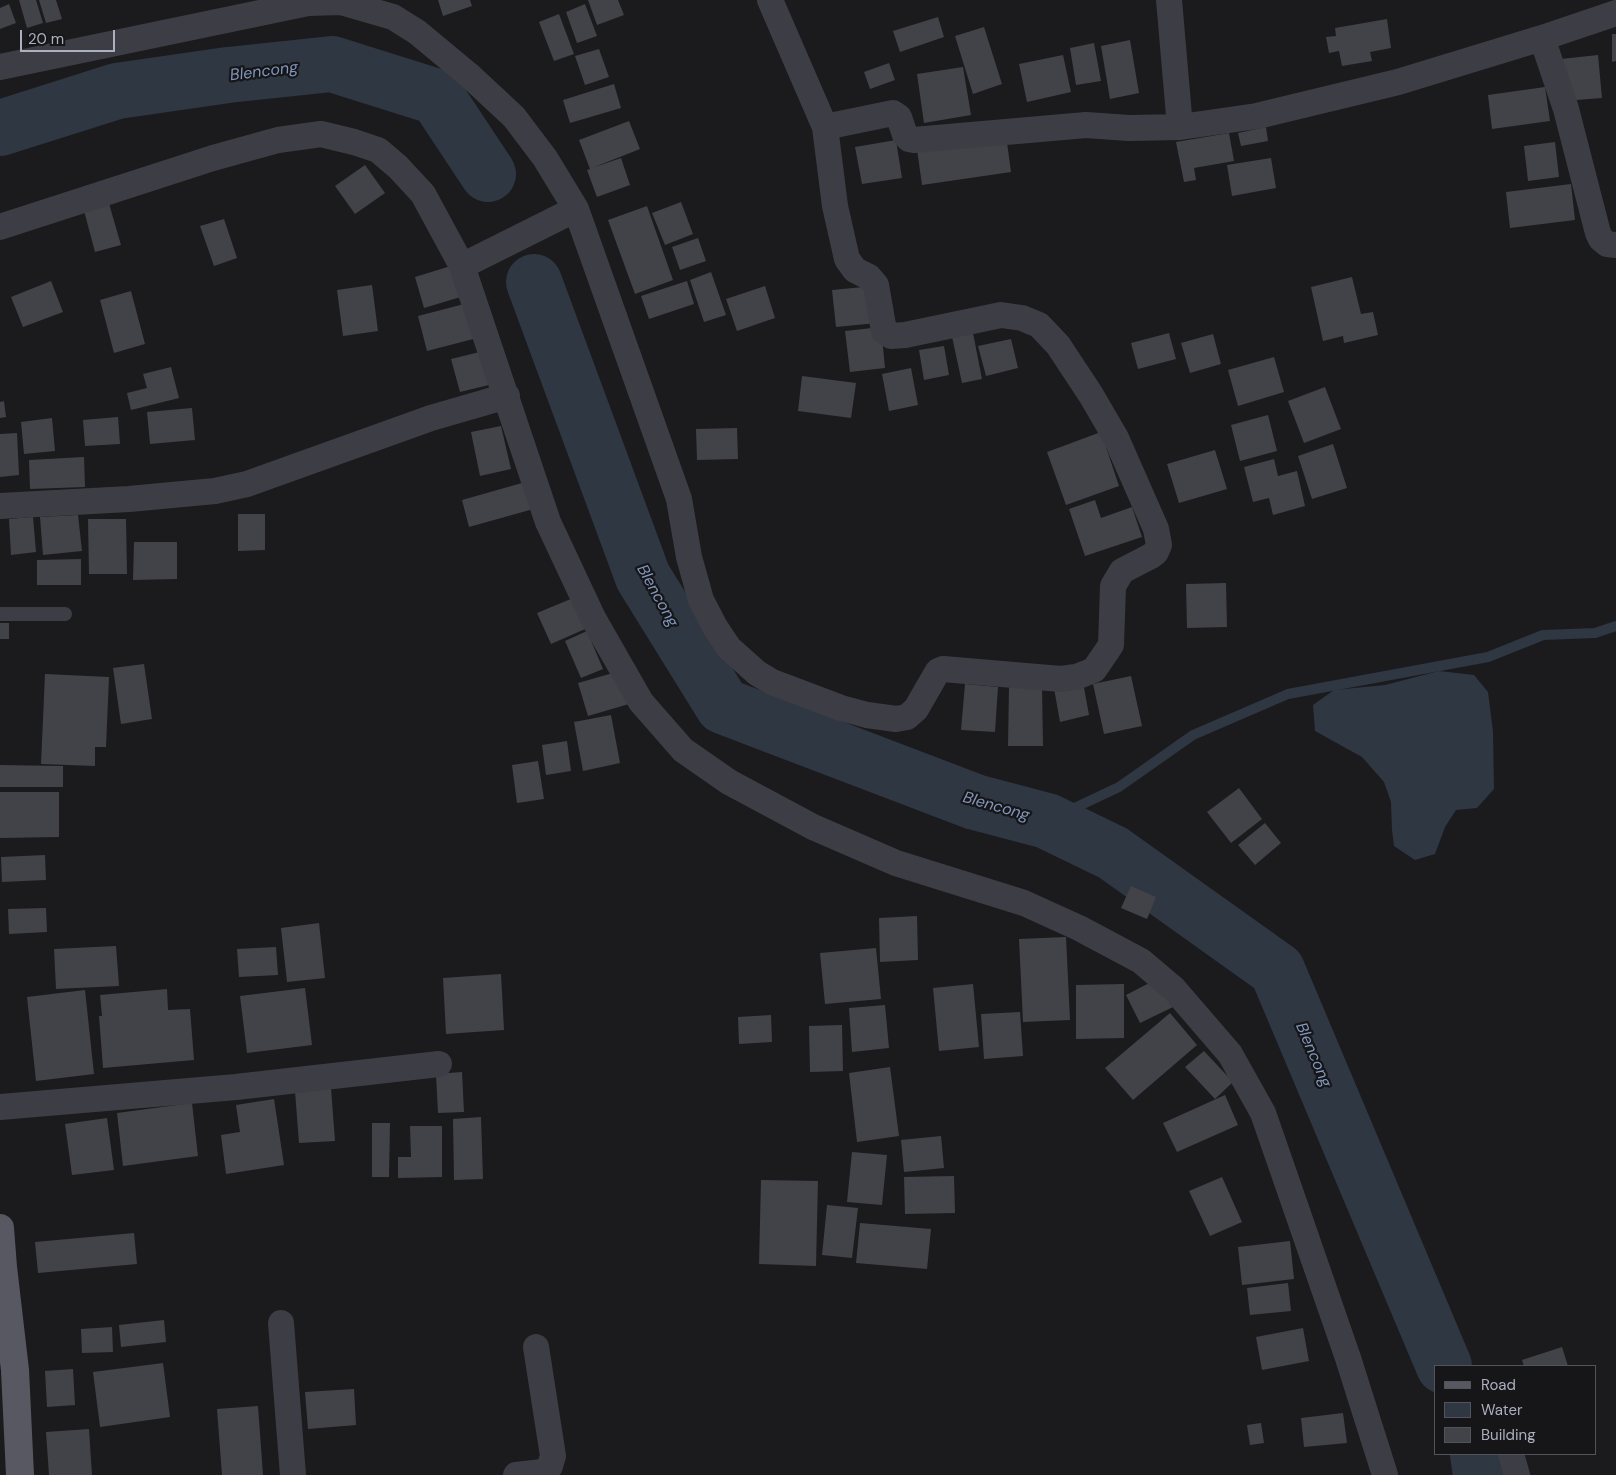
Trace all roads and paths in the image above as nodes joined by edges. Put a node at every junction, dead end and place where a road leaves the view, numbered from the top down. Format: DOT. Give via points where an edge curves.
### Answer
graph roads {
  1 [pos="770,0"];
  2 [pos="1169,0"];
  3 [pos="390,8"];
  4 [pos="1616,13"];
  5 [pos="1542,38"];
  6 [pos="0,66"];
  7 [pos="825,127"];
  8 [pos="1180,127"];
  9 [pos="576,209"];
  10 [pos="0,227"];
  11 [pos="1616,245"];
  12 [pos="471,261"];
  13 [pos="507,396"];
  14 [pos="0,506"];
  15 [pos="0,614"];
  16 [pos="65,614"];
  17 [pos="439,1064"];
  18 [pos="0,1107"];
  19 [pos="0,1228"];
  20 [pos="1,1267"];
  21 [pos="281,1323"];
  22 [pos="536,1347"];
  23 [pos="1511,1455"];
  24 [pos="20,1475"];
  25 [pos="293,1475"];
  26 [pos="516,1475"];
  27 [pos="1386,1475"];
  28 [pos="1517,1475"];
  1 -- 7 [label="street"];
  2 -- 8 [label="street"];
  3 -- 6 [label="street" via="341,2 308,3"];
  3 -- 9 [label="street" via="514,118 545,158"];
  4 -- 5 [label="street"];
  5 -- 8 [label="street" via="1398,82 1257,116"];
  5 -- 11 [label="street" via="1566,109 1598,233 1607,244"];
  7 -- 8 [label="street" via="893,113 899,117 905,135 914,140 1086,124 1129,128"];
  7 -- 9 [label="street" via="844,252 855,270 869,277 876,286 884,331 891,336 905,335 1001,315 1039,325 1058,345 1116,438 1156,529 1159,545 1156,552 1122,571 1112,586 1112,645 1094,670 1061,679 943,669 938,671 916,709 907,717 896,719 841,708 772,682 757,673 729,648 701,600 679,499"];
  9 -- 12 [label="street"];
  10 -- 12 [label="street" via="213,158 278,140 321,134 378,150 423,194"];
  12 -- 13 [label="street"];
  13 -- 14 [label="street" via="431,418 247,484 216,491"];
  13 -- 27 [label="street" via="548,522 593,618 641,702 683,750 729,782 813,827 896,863 1024,902 1141,962 1174,989 1230,1054 1264,1113"];
  15 -- 16 [label="lane"];
  17 -- 18 [label="street" via="236,1087"];
  19 -- 20 [label="main road"];
  20 -- 24 [label="main road" via="15,1370"];
  21 -- 25 [label="street"];
  22 -- 26 [label="street" via="553,1456 550,1466 543,1472"];
  23 -- 28 [label="street"];
}
